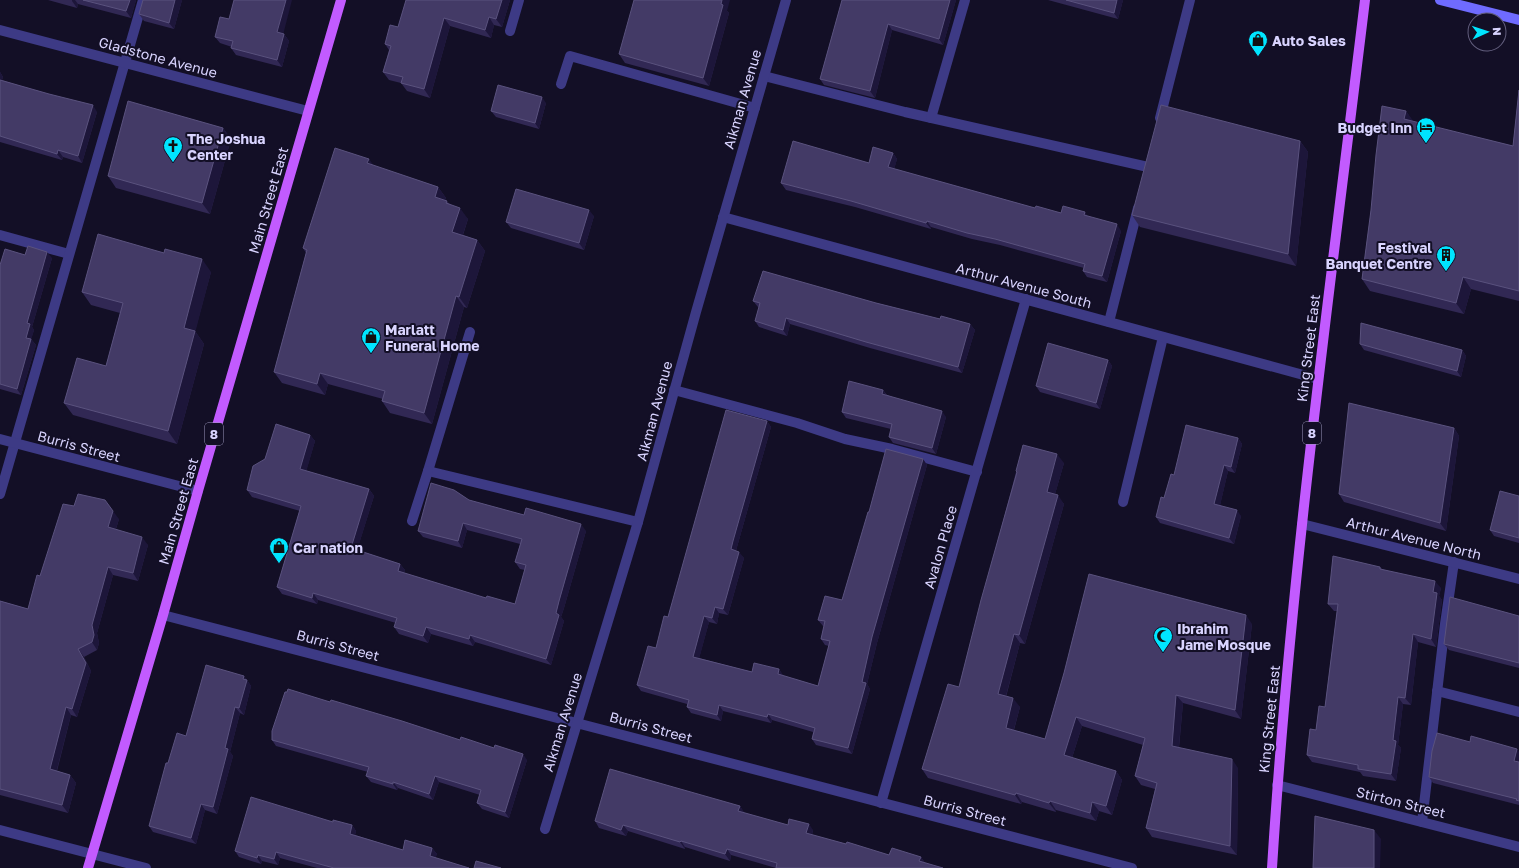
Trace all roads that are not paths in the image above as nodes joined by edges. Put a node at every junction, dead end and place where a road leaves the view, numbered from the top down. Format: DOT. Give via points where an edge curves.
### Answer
graph roads {
  1 [pos="143,0"];
  2 [pos="341,0"];
  3 [pos="519,0"];
  4 [pos="786,0"];
  5 [pos="966,0"];
  6 [pos="1190,0"];
  7 [pos="1365,0"];
  8 [pos="1440,0"];
  9 [pos="1519,20"];
  10 [pos="0,30"];
  11 [pos="510,31"];
  12 [pos="124,63"];
  13 [pos="764,76"];
  14 [pos="561,84"];
  15 [pos="755,108"];
  16 [pos="308,111"];
  17 [pos="931,118"];
  18 [pos="1158,129"];
  19 [pos="1148,167"];
  20 [pos="1140,198"];
  21 [pos="723,217"];
  22 [pos="0,235"];
  23 [pos="70,254"];
  24 [pos="1026,299"];
  25 [pos="1109,322"];
  26 [pos="470,332"];
  27 [pos="1163,337"];
  28 [pos="1318,379"];
  29 [pos="674,390"];
  30 [pos="0,439"];
  31 [pos="15,443"];
  32 [pos="428,471"];
  33 [pos="977,472"];
  34 [pos="198,491"];
  35 [pos="0,494"];
  36 [pos="1123,502"];
  37 [pos="412,520"];
  38 [pos="638,522"];
  39 [pos="1302,524"];
  40 [pos="1454,562"];
  41 [pos="1519,579"];
  42 [pos="163,614"];
  43 [pos="1437,691"];
  44 [pos="1519,712"];
  45 [pos="576,722"];
  46 [pos="1277,785"];
  47 [pos="882,803"];
  48 [pos="1422,822"];
  49 [pos="545,829"];
  50 [pos="0,830"];
  51 [pos="1519,846"];
  52 [pos="92,854"];
  53 [pos="88,868"];
  54 [pos="146,868"];
  55 [pos="1132,868"];
  56 [pos="1272,868"];
  1 -- 12 [label="street"];
  2 -- 16 [label="main road, Main Street East / 8"];
  3 -- 11 [label="street"];
  4 -- 13 [label="street, Aikman Avenue"];
  5 -- 17 [label="street"];
  6 -- 18 [label="street"];
  7 -- 28 [label="main road, King Street East / 8"];
  8 -- 9 [label="street"];
  10 -- 12 [label="street, Gladstone Avenue"];
  12 -- 16 [label="street, Gladstone Avenue"];
  12 -- 23 [label="street"];
  13 -- 15 [label="street, Aikman Avenue"];
  13 -- 17 [label="street"];
  14 -- 15 [label="street" via="570,56"];
  15 -- 21 [label="street, Aikman Avenue"];
  16 -- 34 [label="main road, Main Street East / 8"];
  17 -- 19 [label="street"];
  20 -- 25 [label="street"];
  21 -- 24 [label="street, Arthur Avenue South"];
  21 -- 29 [label="street, Aikman Avenue"];
  22 -- 23 [label="street"];
  23 -- 31 [label="street"];
  24 -- 25 [label="street, Arthur Avenue South"];
  24 -- 33 [label="street, Avalon Place"];
  25 -- 27 [label="street, Arthur Avenue South"];
  26 -- 32 [label="street"];
  27 -- 28 [label="street, Arthur Avenue South"];
  27 -- 36 [label="street"];
  28 -- 39 [label="main road, King Street East / 8"];
  29 -- 33 [label="street" via="797,423 845,439"];
  29 -- 38 [label="street, Aikman Avenue"];
  30 -- 31 [label="street, Burris Street"];
  31 -- 34 [label="street, Burris Street"];
  31 -- 35 [label="street"];
  32 -- 37 [label="street"];
  32 -- 38 [label="street"];
  33 -- 47 [label="street, Avalon Place"];
  34 -- 42 [label="main road, Main Street East / 8"];
  38 -- 45 [label="street, Aikman Avenue"];
  39 -- 40 [label="street, Arthur Avenue North"];
  39 -- 46 [label="main road, King Street East / 8"];
  40 -- 41 [label="street, Arthur Avenue North"];
  40 -- 43 [label="street"];
  42 -- 45 [label="street, Burris Street"];
  42 -- 52 [label="main road, Main Street East / 8"];
  43 -- 44 [label="street"];
  43 -- 48 [label="street"];
  45 -- 47 [label="street, Burris Street"];
  45 -- 49 [label="street, Aikman Avenue"];
  46 -- 48 [label="street, Stirton Street"];
  46 -- 56 [label="main road, King Street East / 8"];
  47 -- 55 [label="street, Burris Street"];
  48 -- 51 [label="street, Stirton Street"];
  50 -- 52 [label="street"];
  52 -- 53 [label="main road, Main Street East / 8"];
  52 -- 54 [label="street"];
}
